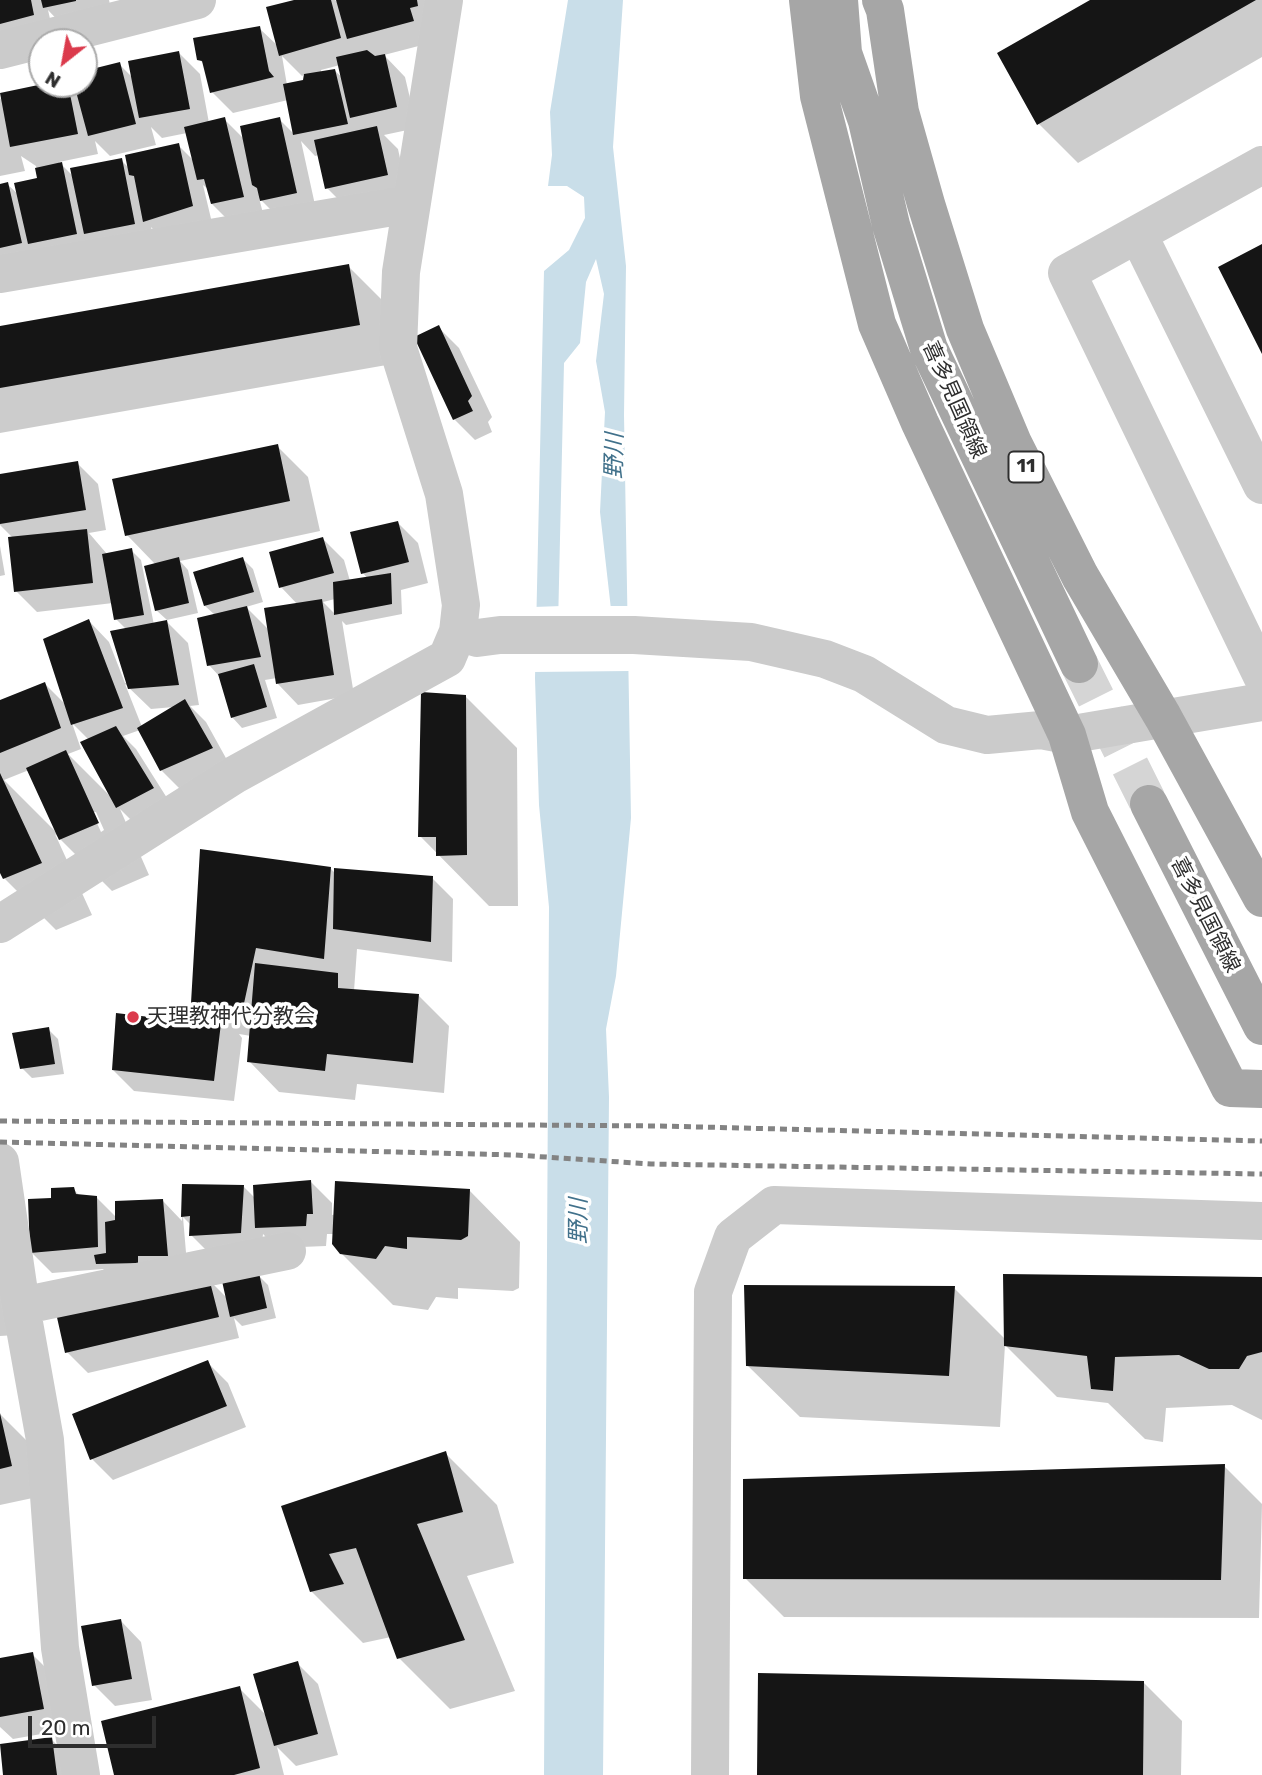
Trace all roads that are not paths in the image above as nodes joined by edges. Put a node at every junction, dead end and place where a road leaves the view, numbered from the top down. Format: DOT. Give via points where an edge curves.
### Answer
graph roads {
  1 [pos="197,0"];
  2 [pos="444,0"];
  3 [pos="808,0"];
  4 [pos="839,0"];
  5 [pos="862,0"];
  6 [pos="881,0"];
  7 [pos="0,50"];
  8 [pos="867,121"];
  9 [pos="1262,165"];
  10 [pos="410,204"];
  11 [pos="1138,234"];
  12 [pos="0,274"];
  13 [pos="1262,485"];
  14 [pos="458,632"];
  15 [pos="1079,664"];
  16 [pos="1262,676"];
  17 [pos="1262,702"];
  18 [pos="1163,717"];
  19 [pos="1067,735"];
  20 [pos="1149,804"];
  21 [pos="1262,898"];
  22 [pos="0,925"];
  23 [pos="1262,1026"];
  24 [pos="1262,1090"];
  25 [pos="1,1176"];
  26 [pos="1262,1221"];
  27 [pos="287,1251"];
  28 [pos="21,1306"];
  29 [pos="81,1775"];
  30 [pos="710,1775"];
  1 -- 7 [label="street"];
  2 -- 10 [label="street"];
  3 -- 19 [label="main road" via="819,96 877,324"];
  4 -- 8 [label="main road, 喜多見国領線 / 11" via="843,53"];
  5 -- 8 [label="main road, 喜多見国領線 / 11"];
  6 -- 18 [label="main road, 11" via="900,112 965,329 1013,443 1080,576"];
  8 -- 15 [label="main road, 喜多見国領線 / 11" via="891,225 929,349"];
  9 -- 11 [label="street"];
  10 -- 12 [label="street"];
  10 -- 14 [label="street" via="398,348 444,494 461,605"];
  11 -- 13 [label="street"];
  11 -- 16 [label="street" via="1067,273"];
  14 -- 19 [label="street" via="477,638 634,635 763,645 825,659 864,674 946,725 987,736 1041,730"];
  14 -- 22 [label="street" via="447,658 236,774"];
  17 -- 18 [label="street"];
  18 -- 19 [label="street"];
  18 -- 21 [label="main road, 11"];
  19 -- 24 [label="main road" via="1090,812 1230,1088"];
  20 -- 23 [label="main road, 喜多見国領線"];
  25 -- 28 [label="street"];
  26 -- 30 [label="street" via="774,1205 733,1237 713,1292"];
  27 -- 28 [label="street"];
  28 -- 29 [label="street" via="45,1440 60,1648"];
}
